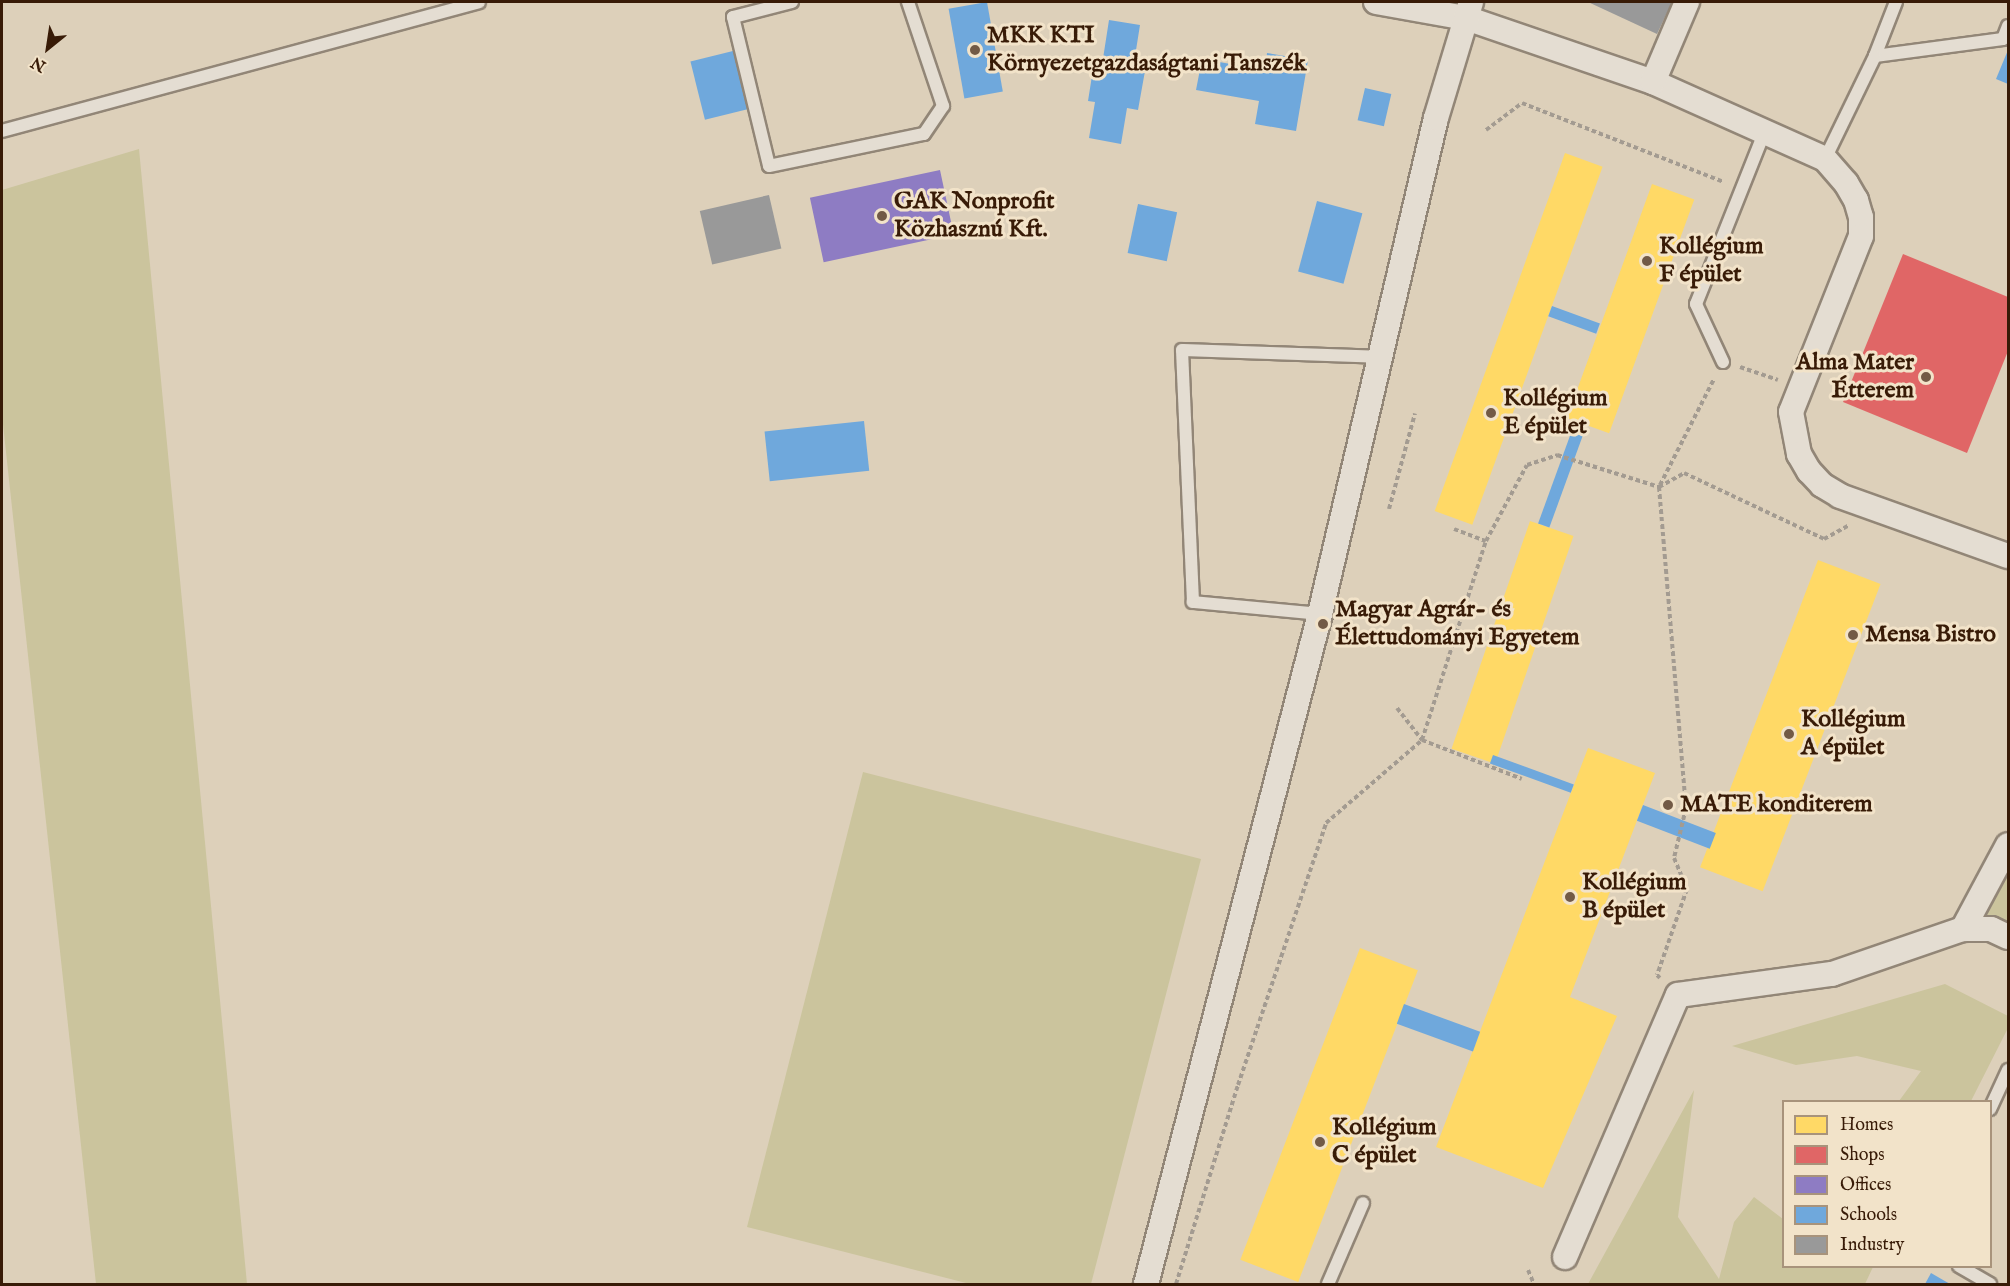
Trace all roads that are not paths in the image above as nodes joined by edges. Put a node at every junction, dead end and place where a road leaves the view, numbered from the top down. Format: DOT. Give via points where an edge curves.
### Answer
graph roads {
  1 [pos="479,2"];
  2 [pos="792,2"];
  3 [pos="908,2"];
  4 [pos="1376,2"];
  5 [pos="1687,2"];
  6 [pos="1896,2"];
  7 [pos="1469,10"];
  8 [pos="2008,26"];
  9 [pos="1875,56"];
  10 [pos="1653,82"];
  11 [pos="2,131"];
  12 [pos="1765,131"];
  13 [pos="1825,159"];
  14 [pos="1379,357"];
  15 [pos="1723,362"];
  16 [pos="2008,556"];
  17 [pos="1320,614"];
  18 [pos="2008,845"];
  19 [pos="1963,929"];
  20 [pos="2008,938"];
  21 [pos="2008,1070"];
  22 [pos="1992,1105"];
  23 [pos="1363,1203"];
  24 [pos="1565,1257"];
  25 [pos="1962,1268"];
  26 [pos="1146,1284"];
  27 [pos="1329,1284"];
  28 [pos="1990,1284"];
  1 -- 11 [label="lane"];
  2 -- 3 [label="lane" via="733,17 769,166 924,134 943,106"];
  4 -- 7 [label="street"];
  5 -- 10 [label="street"];
  6 -- 9 [label="lane"];
  7 -- 10 [label="street"];
  7 -- 14 [label="street" via="1436,118"];
  8 -- 9 [label="lane" via="2003,39"];
  9 -- 13 [label="lane"];
  10 -- 12 [label="street"];
  12 -- 13 [label="street"];
  12 -- 15 [label="lane" via="1696,304"];
  13 -- 16 [label="street" via="1856,200 1862,217 1861,236 1791,412 1798,454 1822,485 1840,496"];
  14 -- 17 [label="street"];
  14 -- 17 [label="lane" via="1182,350 1193,602"];
  17 -- 26 [label="street"];
  18 -- 19 [label="street"];
  19 -- 20 [label="street" via="1991,929"];
  19 -- 24 [label="street" via="1832,974 1678,994"];
  21 -- 22 [label="lane"];
  23 -- 27 [label="lane"];
  25 -- 28 [label="lane"];
}
